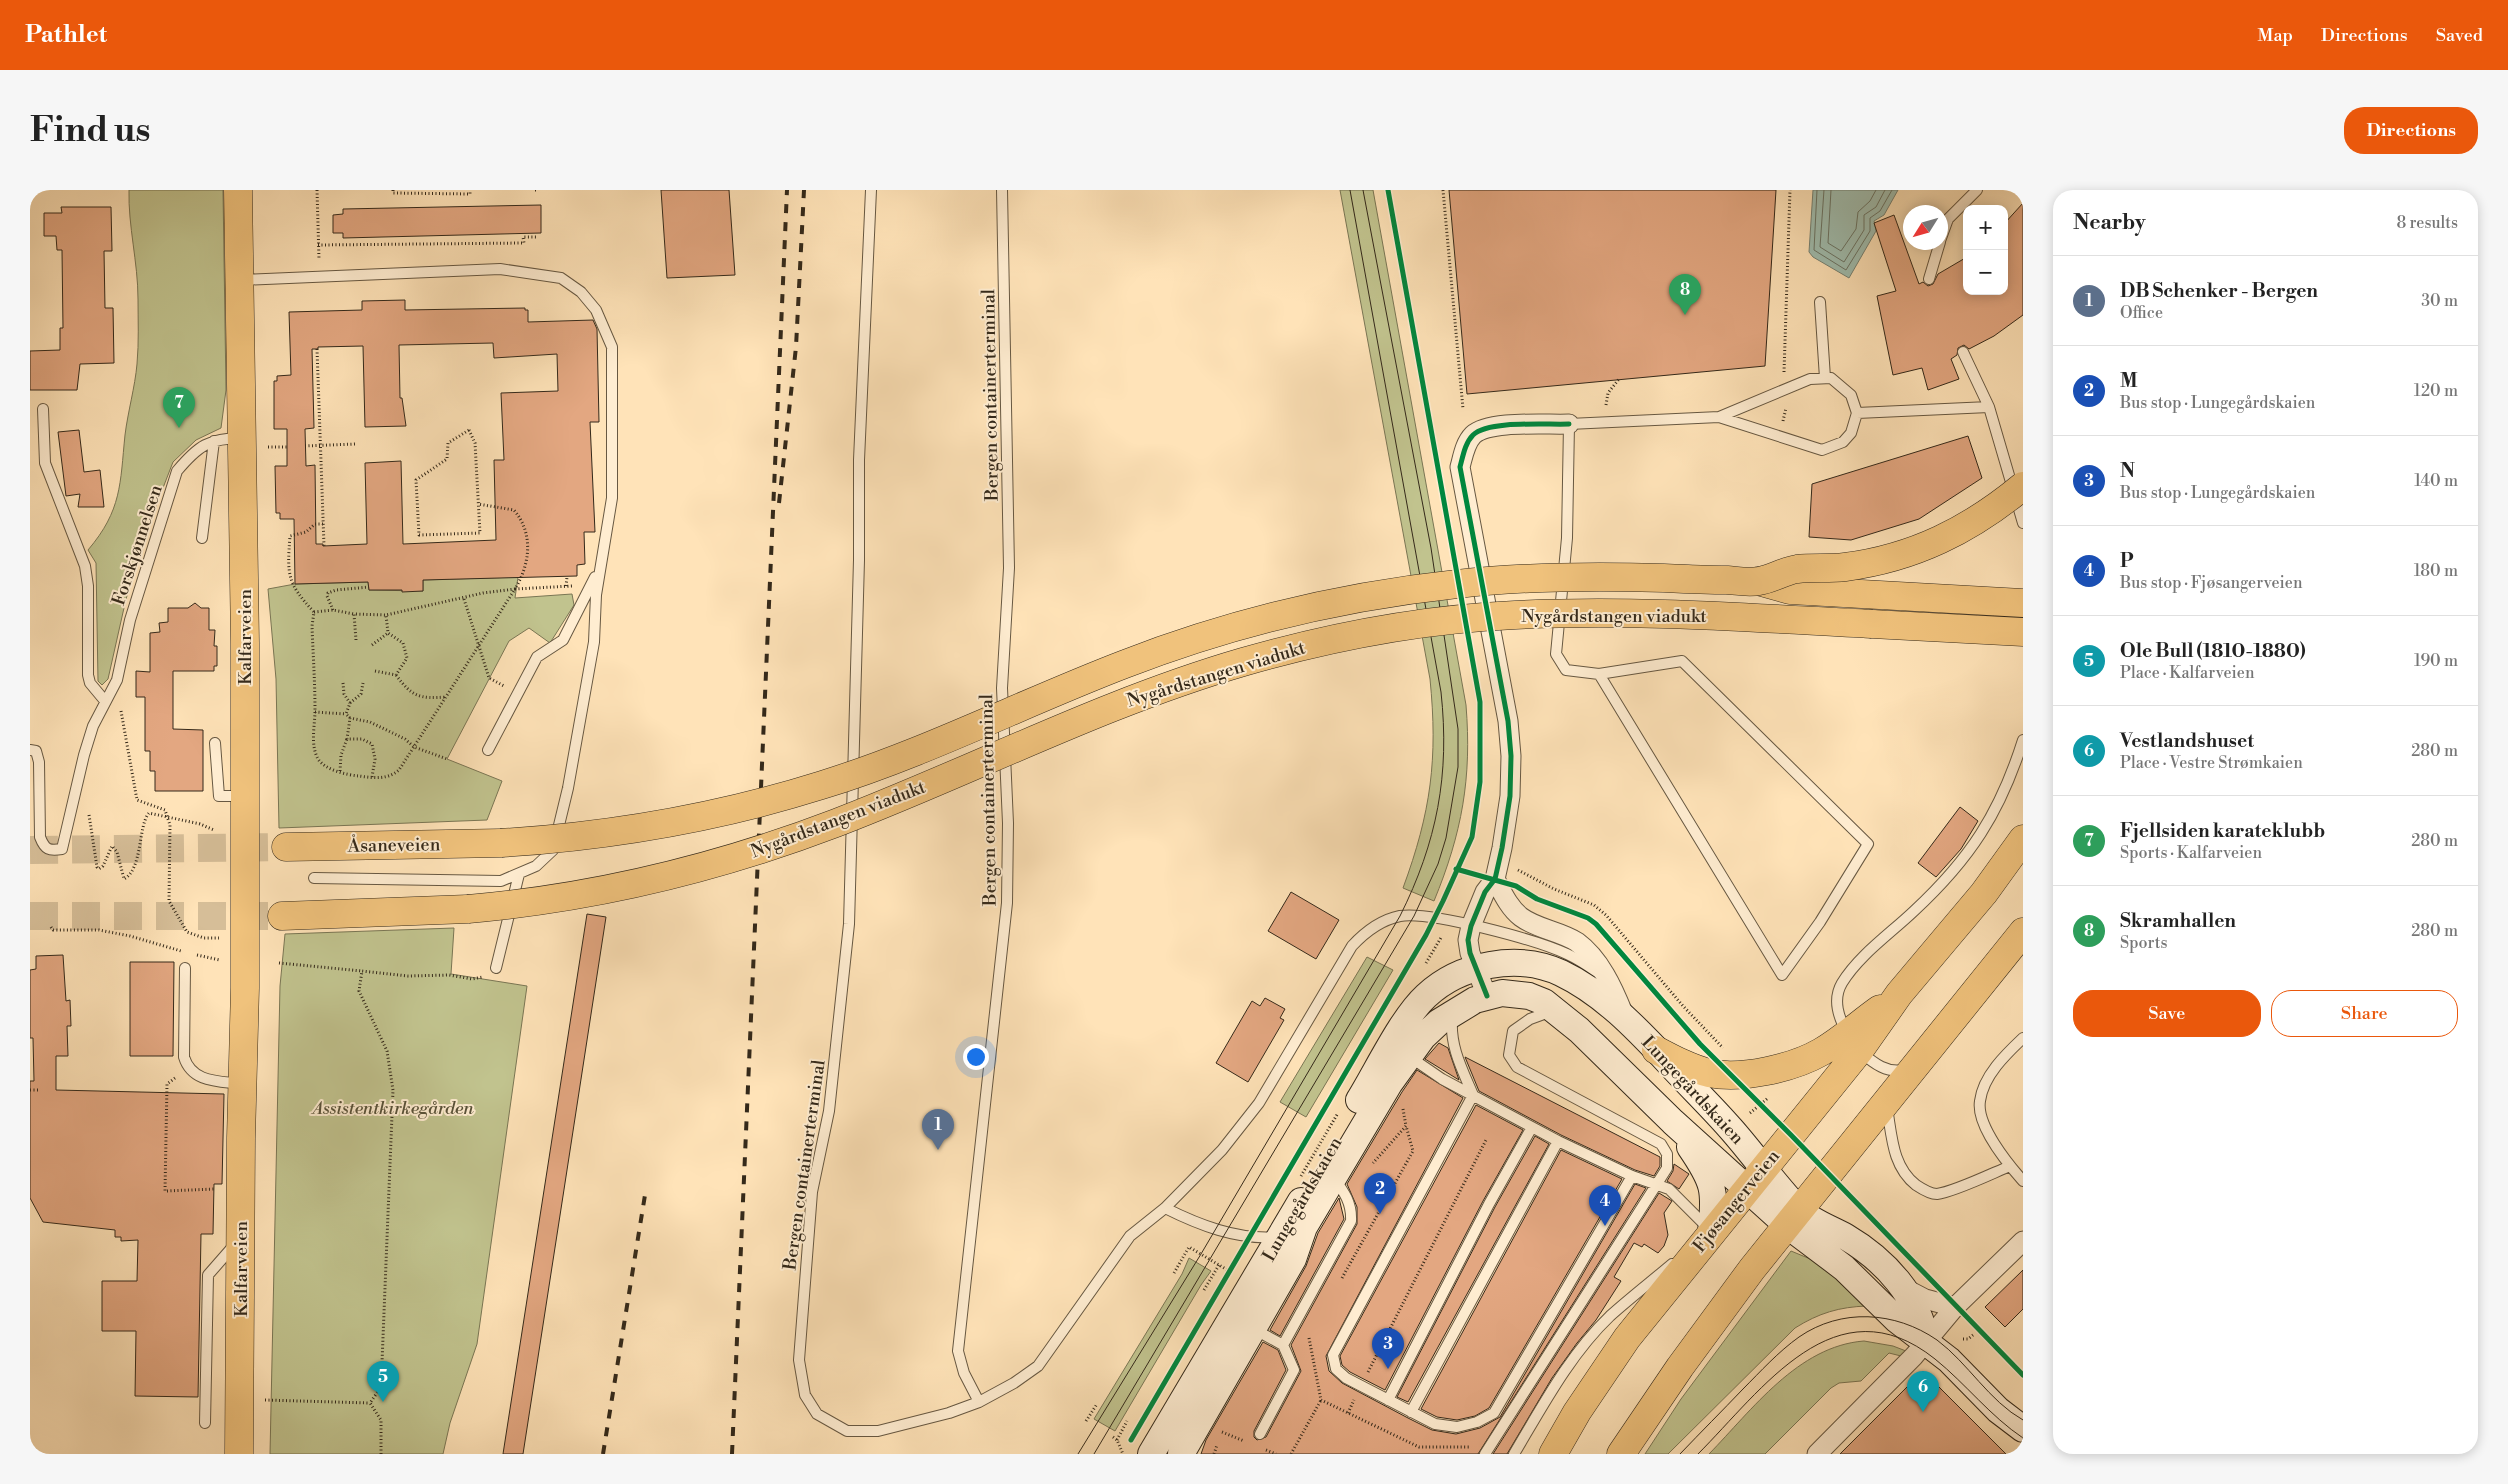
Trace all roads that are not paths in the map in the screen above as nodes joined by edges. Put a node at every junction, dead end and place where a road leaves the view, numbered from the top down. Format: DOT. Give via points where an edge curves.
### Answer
graph roads {
  1 [pos="238,190"];
  2 [pos="871,190"];
  3 [pos="1002,190"];
  4 [pos="1977,190"];
  5 [pos="1948,219"];
  6 [pos="1938,250"];
  7 [pos="1929,279"];
  8 [pos="240,280"];
  9 [pos="1820,302"];
  10 [pos="1963,352"];
  11 [pos="1825,378"];
  12 [pos="1989,407"];
  13 [pos="43,409"];
  14 [pos="1857,412"];
  15 [pos="1719,418"];
  16 [pos="1569,424"];
  17 [pos="214,441"];
  18 [pos="252,443"];
  19 [pos="2023,486"];
  20 [pos="2023,524"];
  21 [pos="202,538"];
  22 [pos="602,561"];
  23 [pos="1758,581"];
  24 [pos="2023,603"];
  25 [pos="2017,635"];
  26 [pos="1599,674"];
  27 [pos="105,701"];
  28 [pos="2023,740"];
  29 [pos="215,743"];
  30 [pos="30,750"];
  31 [pos="488,750"];
  32 [pos="244,796"];
  33 [pos="2023,839"];
  34 [pos="501,844"];
  35 [pos="286,847"];
  36 [pos="519,874"];
  37 [pos="314,878"];
  38 [pos="1495,879"];
  39 [pos="282,916"];
  40 [pos="1471,926"];
  41 [pos="2023,932"];
  42 [pos="185,968"];
  43 [pos="496,968"];
  44 [pos="1476,968"];
  45 [pos="1608,981"];
  46 [pos="1487,996"];
  47 [pos="1555,1010"];
  48 [pos="1453,1013"];
  49 [pos="1625,1018"];
  50 [pos="2023,1038"];
  51 [pos="1853,1042"];
  52 [pos="1402,1049"];
  53 [pos="1656,1050"];
  54 [pos="1920,1063"];
  55 [pos="242,1084"];
  56 [pos="1473,1095"];
  57 [pos="1887,1103"];
  58 [pos="1673,1122"];
  59 [pos="1532,1127"];
  60 [pos="1558,1141"];
  61 [pos="2010,1166"];
  62 [pos="1632,1176"];
  63 [pos="1333,1178"];
  64 [pos="1755,1178"];
  65 [pos="2023,1181"];
  66 [pos="1656,1185"];
  67 [pos="1165,1208"];
  68 [pos="1793,1218"];
  69 [pos="1304,1227"];
  70 [pos="1711,1232"];
  71 [pos="1280,1236"];
  72 [pos="241,1237"];
  73 [pos="2023,1241"];
  74 [pos="1904,1288"];
  75 [pos="1955,1307"];
  76 [pos="1243,1322"];
  77 [pos="1926,1342"];
  78 [pos="1283,1345"];
  79 [pos="1388,1400"];
  80 [pos="979,1402"];
  81 [pos="1411,1412"];
  82 [pos="205,1423"];
  83 [pos="2023,1429"];
  84 [pos="1260,1434"];
  85 [pos="239,1454"];
  86 [pos="1151,1454"];
  87 [pos="1181,1454"];
  88 [pos="1485,1454"];
  89 [pos="1514,1454"];
  90 [pos="1553,1454"];
  91 [pos="1621,1454"];
  92 [pos="1817,1454"];
  1 -- 8 [label="main road, Kalfarveien"];
  2 -- 80 [label="lane, Bergen containerterminal" via="859,460 849,924 829,1111 812,1192 799,1360 805,1396 817,1414 847,1431 878,1432"];
  3 -- 80 [label="lane, Bergen containerterminal" via="1009,568 1002,688 1008,823 1007,903 958,1351 964,1373"];
  4 -- 5 [label="lane"];
  6 -- 7 [label="lane"];
  8 -- 18 [label="main road, Kalfarveien"];
  8 -- 22 [label="lane" via="500,269 561,278 581,292 596,310 612,348 612,498"];
  9 -- 11 [label="lane"];
  10 -- 12 [label="lane"];
  11 -- 14 [label="lane" via="1831,378 1851,395"];
  11 -- 15 [label="lane" via="1810,379"];
  12 -- 14 [label="lane"];
  12 -- 20 [label="lane"];
  13 -- 27 [label="lane, Forskjønnelsen" via="45,463 85,566 88,675 90,683"];
  14 -- 15 [label="lane" via="1851,432 1843,442 1822,450"];
  15 -- 16 [label="lane"];
  16 -- 26 [label="lane" via="1567,538 1556,654 1566,670"];
  16 -- 38 [label="street" via="1490,426 1474,434 1464,450 1460,467 1508,721 1511,756 1507,824"];
  17 -- 18 [label="lane, Forskjønnelsen" via="220,438"];
  17 -- 21 [label="lane"];
  17 -- 27 [label="lane, Forskjønnelsen" via="194,452 177,471 130,620 117,680"];
  18 -- 32 [label="main road, Kalfarveien"];
  19 -- 23 [label="main road, bridge" via="1986,515 1927,547 1868,564 1795,569"];
  22 -- 31 [label="lane" via="563,640 537,657"];
  22 -- 36 [label="lane" via="596,595 594,642 568,788 553,850 536,866"];
  23 -- 24 [label="main road" via="1790,590"];
  23 -- 34 [label="main road, Nygårdstangen viadukt, bridge" via="1509,579 1342,601 1179,645 877,766 768,801 634,830"];
  25 -- 39 [label="main road, Nygårdstangen viadukt, bridge" via="1659,614 1574,613 1453,620 1347,637 1241,662 1132,699 838,822 732,859 596,892 537,902 468,909"];
  26 -- 26 [label="lane" via="1761,941 1782,975 1820,922 1868,844 1682,661"];
  27 -- 30 [label="lane, Forskjønnelsen" via="84,755 62,849 51,851 44,847 40,837 39,762 36,751"];
  28 -- 51 [label="lane" via="1994,814 1974,845 1932,894 1859,962 1841,984 1836,1002 1840,1018"];
  29 -- 32 [label="lane" via="219,796"];
  32 -- 55 [label="main road, Kalfarveien"];
  33 -- 51 [label="main road" via="1984,893 1899,994"];
  34 -- 35 [label="main road, Åsaneveien"];
  36 -- 37 [label="lane" via="501,881"];
  36 -- 43 [label="lane"];
  38 -- 40 [label="street" via="1485,892"];
  38 -- 45 [label="street, Lungegårdskaien" via="1516,912 1577,942 1589,953"];
  40 -- 44 [label="street" via="1468,940"];
  40 -- 45 [label="lane" via="1562,952"];
  40 -- 67 [label="lane" via="1435,918 1400,916 1371,928 1361,936 1342,961 1259,1103 1222,1150"];
  41 -- 54 [label="main road"];
  42 -- 55 [label="lane" via="184,1058 204,1080"];
  44 -- 46 [label="street"];
  44 -- 49 [label="main road, Lungegårdskaien" via="1508,963 1545,968 1573,980"];
  44 -- 52 [label="main road, Lungegårdskaien" via="1450,978 1427,994 1415,1008"];
  45 -- 49 [label="street, Lungegårdskaien"];
  46 -- 47 [label="main road, Lungegårdskaien" via="1502,993 1529,996"];
  46 -- 48 [label="main road, Lungegårdskaien"];
  47 -- 58 [label="main road, Lungegårdskaien"];
  47 -- 66 [label="lane" via="1513,1031 1508,1055 1517,1067 1660,1144 1667,1154 1667,1168"];
  48 -- 52 [label="main road, Lungegårdskaien"];
  48 -- 56 [label="lane" via="1452,1045"];
  49 -- 53 [label="main road, Lungegårdskaien"];
  50 -- 61 [label="lane" via="2003,1057 1985,1086 1980,1101 1981,1116"];
  51 -- 53 [label="main road" via="1776,1068 1729,1064 1711,1073"];
  51 -- 54 [label="lane" via="1876,1065 1890,1070 1904,1070"];
  51 -- 64 [label="main road, Fjøsangerveien" via="1791,1135"];
  52 -- 56 [label="lane" via="1442,1079"];
  52 -- 63 [label="main road, Lungegårdskaien" via="1389,1084"];
  52 -- 71 [label="main road, Lungegårdskaien"];
  53 -- 64 [label="main road, Lungegårdskaien" via="1730,1128"];
  54 -- 57 [label="main road"];
  55 -- 72 [label="main road, Kalfarveien"];
  56 -- 59 [label="lane"];
  56 -- 79 [label="lane" via="1333,1355 1336,1369 1346,1378"];
  57 -- 61 [label="lane" via="1899,1165 1922,1189 1937,1194"];
  57 -- 68 [label="main road"];
  58 -- 64 [label="main road, Lungegårdskaien"];
  58 -- 70 [label="main road" via="1712,1184 1715,1200"];
  59 -- 60 [label="lane"];
  59 -- 79 [label="lane"];
  60 -- 62 [label="lane"];
  60 -- 81 [label="lane"];
  61 -- 65 [label="lane"];
  62 -- 66 [label="lane"];
  62 -- 81 [label="lane" via="1494,1413 1457,1427 1435,1424"];
  63 -- 69 [label="main road, Lungegårdskaien"];
  63 -- 78 [label="lane" via="1352,1209 1351,1221"];
  64 -- 68 [label="main road, Lungegårdskaien"];
  64 -- 70 [label="main road, Fjøsangerveien"];
  66 -- 70 [label="lane" via="1669,1189"];
  66 -- 88 [label="lane"];
  67 -- 71 [label="lane" via="1202,1226 1250,1236"];
  67 -- 80 [label="lane" via="1130,1236 1038,1366"];
  68 -- 74 [label="main road" via="1816,1222 1856,1243"];
  68 -- 77 [label="main road" via="1897,1320"];
  68 -- 91 [label="main road" via="1707,1328"];
  69 -- 71 [label="lane"];
  69 -- 76 [label="main road, Lungegårdskaien" via="1293,1259"];
  70 -- 89 [label="lane" via="1610,1316 1594,1334"];
  70 -- 90 [label="main road, Fjøsangerveien" via="1611,1360"];
  71 -- 76 [label="main road, Lungegårdskaien"];
  72 -- 82 [label="lane" via="208,1275"];
  72 -- 85 [label="main road, Kalfarveien"];
  73 -- 75 [label="street"];
  74 -- 75 [label="street" via="1925,1299"];
  74 -- 77 [label="main road" via="1915,1306"];
  75 -- 77 [label="street"];
  76 -- 78 [label="lane"];
  76 -- 86 [label="main road, Lungegårdskaien"];
  76 -- 87 [label="main road, Lungegårdskaien"];
  77 -- 83 [label="main road" via="1949,1360 1998,1410"];
  77 -- 92 [label="street"];
  78 -- 84 [label="lane" via="1294,1370"];
  79 -- 81 [label="lane"];
}
